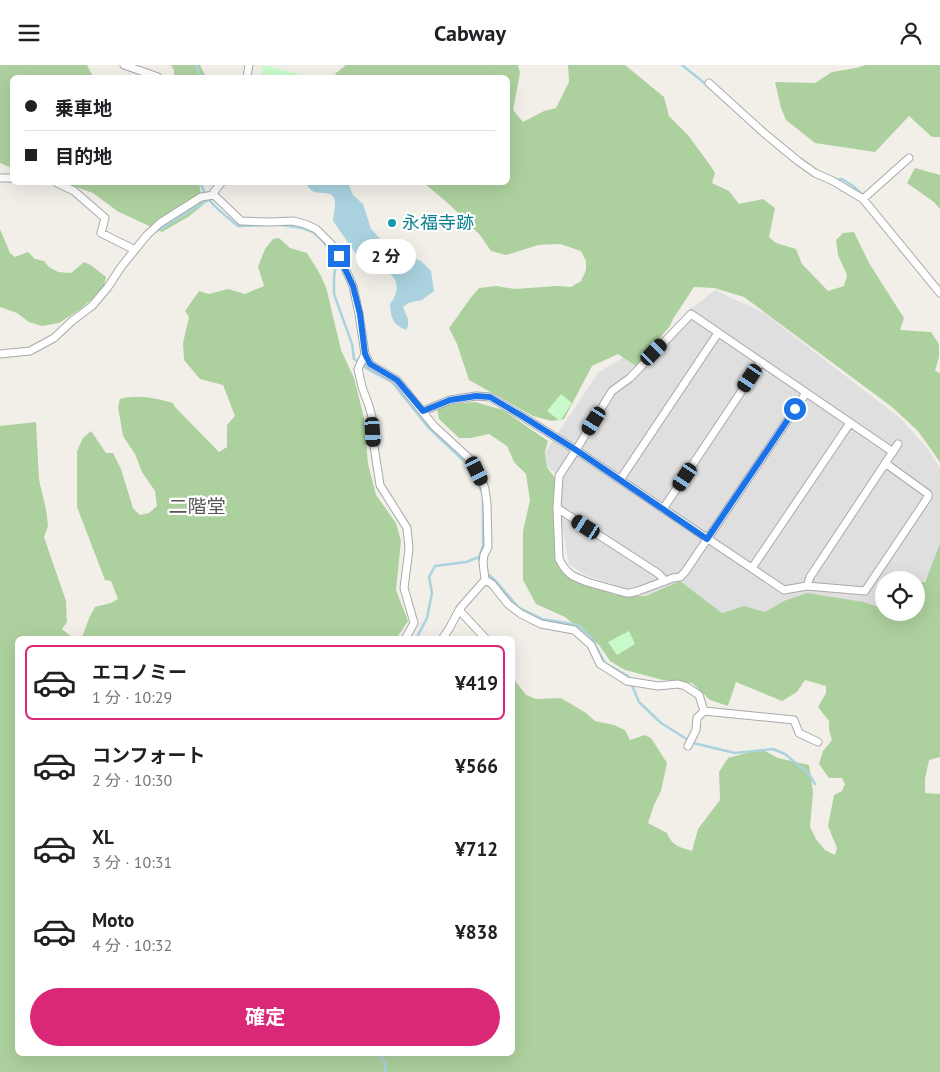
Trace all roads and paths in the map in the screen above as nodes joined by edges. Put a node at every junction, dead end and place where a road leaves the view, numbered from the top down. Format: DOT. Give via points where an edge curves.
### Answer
graph roads {
  1 [pos="124,65"];
  2 [pos="152,75"];
  3 [pos="709,83"];
  4 [pos="909,158"];
  5 [pos="61,185"];
  6 [pos="219,185"];
  7 [pos="214,195"];
  8 [pos="863,199"];
  9 [pos="135,250"];
  10 [pos="940,293"];
  11 [pos="718,333"];
  12 [pos="0,354"];
  13 [pos="365,354"];
  14 [pos="761,362"];
  15 [pos="806,393"];
  16 [pos="423,411"];
  17 [pos="850,423"];
  18 [pos="898,444"];
  19 [pos="576,450"];
  20 [pos="893,452"];
  21 [pos="885,463"];
  22 [pos="620,480"];
  23 [pos="557,508"];
  24 [pos="663,509"];
  25 [pos="707,539"];
  26 [pos="752,568"];
  27 [pos="484,575"];
  28 [pos="665,581"];
  29 [pos="807,585"];
  30 [pos="459,610"];
  31 [pos="407,636"];
  32 [pos="444,636"];
  33 [pos="483,636"];
  34 [pos="704,711"];
  35 [pos="818,742"];
  36 [pos="688,746"];
  1 -- 2 [label="street"];
  3 -- 8 [label="street" via="798,161"];
  4 -- 8 [label="street"];
  5 -- 9 [label="street" via="74,191 105,217 101,233"];
  6 -- 7 [label="street"];
  7 -- 9 [label="street" via="201,197 160,223"];
  7 -- 13 [label="street" via="242,221 305,224 316,229 333,246 353,286"];
  8 -- 10 [label="street"];
  9 -- 12 [label="street" via="92,306 54,338 30,351"];
  11 -- 14 [label="street"];
  11 -- 19 [label="street" via="691,314 630,378 612,391"];
  11 -- 22 [label="street"];
  13 -- 16 [label="street" via="370,364 397,380"];
  13 -- 31 [label="street" via="358,369 370,406 380,485 407,529 409,549 404,588 414,623"];
  14 -- 15 [label="street"];
  14 -- 24 [label="street"];
  15 -- 17 [label="street"];
  15 -- 25 [label="street"];
  16 -- 19 [label="street" via="450,400 490,397"];
  16 -- 27 [label="street" via="434,426 471,460 485,489 488,547 484,555"];
  17 -- 20 [label="street"];
  17 -- 26 [label="street"];
  18 -- 20 [label="street"];
  19 -- 22 [label="street"];
  19 -- 23 [label="street" via="559,476"];
  20 -- 21 [label="street"];
  21 -- 29 [label="street"];
  21 -- 29 [label="street" via="928,497 865,591"];
  22 -- 24 [label="street"];
  23 -- 28 [label="street"];
  23 -- 28 [label="street" via="559,559 573,576 626,593"];
  24 -- 25 [label="street"];
  25 -- 26 [label="street"];
  25 -- 28 [label="street" via="680,577"];
  26 -- 29 [label="street" via="784,590"];
  27 -- 30 [label="street"];
  27 -- 34 [label="street" via="508,604 521,614 541,624 574,629 591,645 600,663 627,681 658,686 685,685 699,695"];
  30 -- 32 [label="street"];
  30 -- 33 [label="street"];
  34 -- 35 [label="street" via="794,720 800,733"];
  34 -- 36 [label="street" via="697,718 696,730"];
}
